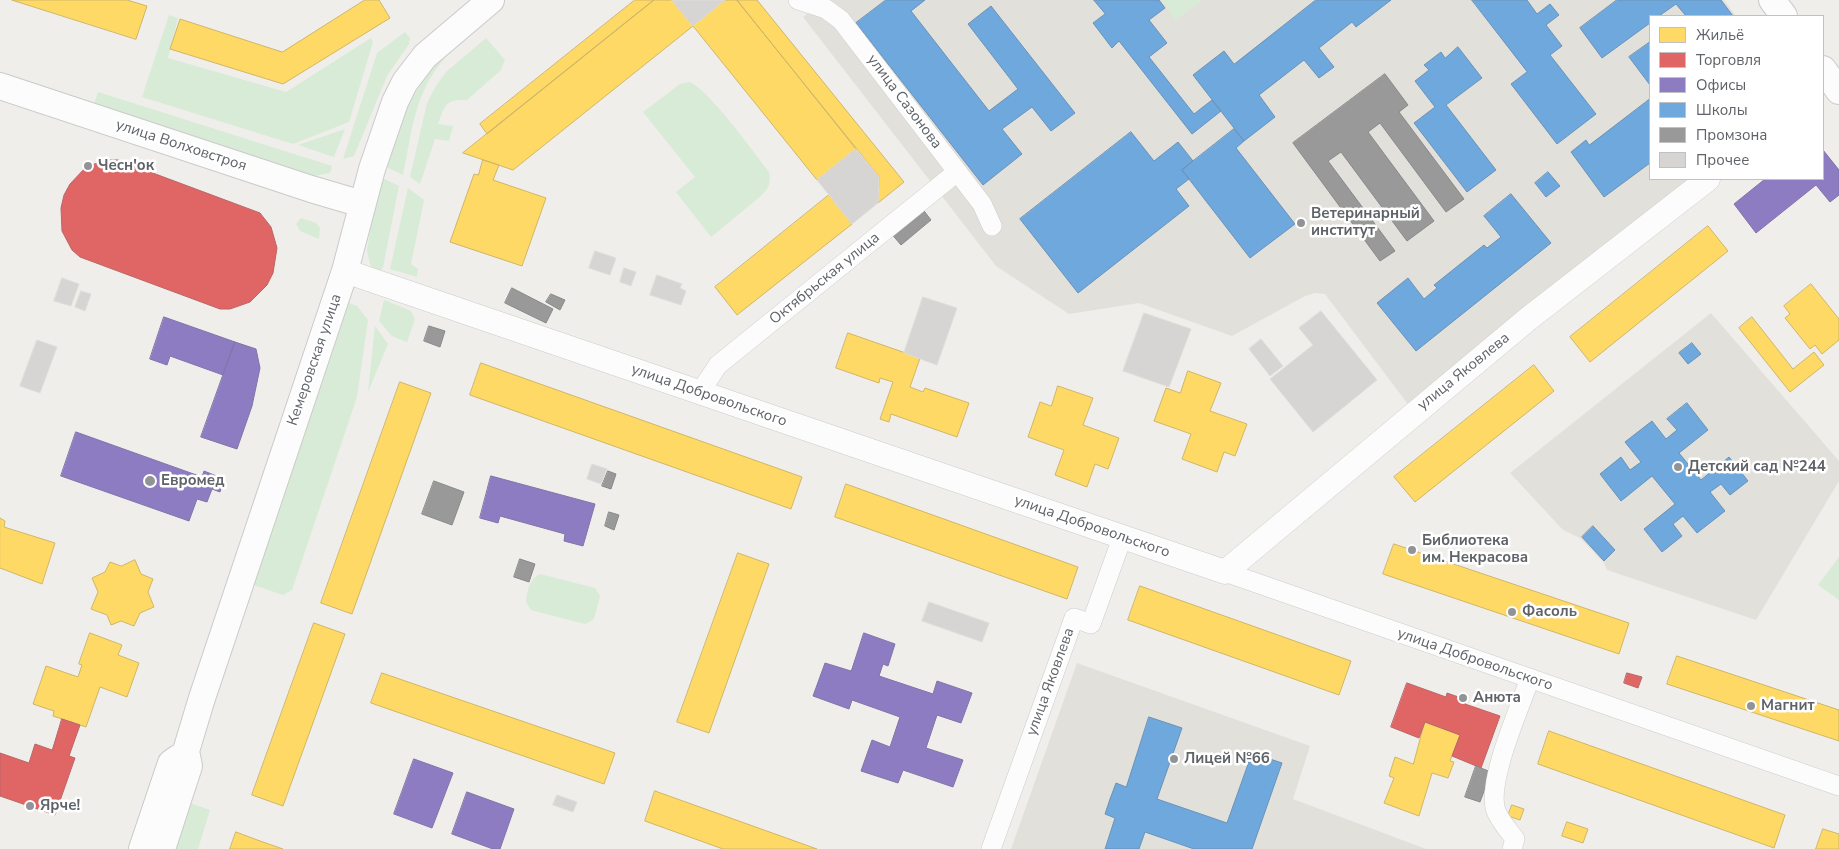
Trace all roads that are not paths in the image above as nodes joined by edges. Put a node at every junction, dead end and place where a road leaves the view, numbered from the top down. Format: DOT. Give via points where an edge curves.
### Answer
graph roads {
  1 [pos="491,0"];
  2 [pos="798,0"];
  3 [pos="1772,0"];
  4 [pos="1783,15"];
  5 [pos="0,86"];
  6 [pos="957,172"];
  7 [pos="1707,180"];
  8 [pos="362,204"];
  9 [pos="992,226"];
  10 [pos="345,271"];
  11 [pos="700,392"];
  12 [pos="1122,538"];
  13 [pos="1224,572"];
  14 [pos="1530,678"];
  15 [pos="186,752"];
  16 [pos="1839,786"];
  17 [pos="142,849"];
  18 [pos="162,849"];
  19 [pos="991,849"];
  20 [pos="1512,849"];
  1 -- 8 [label="main road, Кемеровская улица" via="425,56 405,82 395,102"];
  2 -- 6 [label="street, улица Сазонова" via="826,9 841,20"];
  3 -- 4 [label="main road"];
  5 -- 8 [label="main road, улица Волховстроя"];
  6 -- 9 [label="street, улица Сазонова" via="982,204"];
  6 -- 11 [label="street, Октябрьская улица" via="718,365"];
  7 -- 13 [label="street, улица Яковлева" via="1528,319"];
  8 -- 10 [label="main road, Кемеровская улица"];
  10 -- 11 [label="street, улица Добровольского"];
  10 -- 15 [label="main road, Кемеровская улица"];
  11 -- 12 [label="street, улица Добровольского"];
  12 -- 13 [label="street, улица Добровольского"];
  12 -- 19 [label="street, улица Яковлева" via="1091,624 1074,618"];
  13 -- 14 [label="street, улица Добровольского"];
  14 -- 16 [label="street, улица Добровольского"];
  14 -- 20 [label="street" via="1500,763 1494,790 1496,810 1515,839"];
  15 -- 17 [label="main road, Кемеровская улица" via="171,763"];
  15 -- 18 [label="main road, Кемеровская улица" via="190,766"];
}
